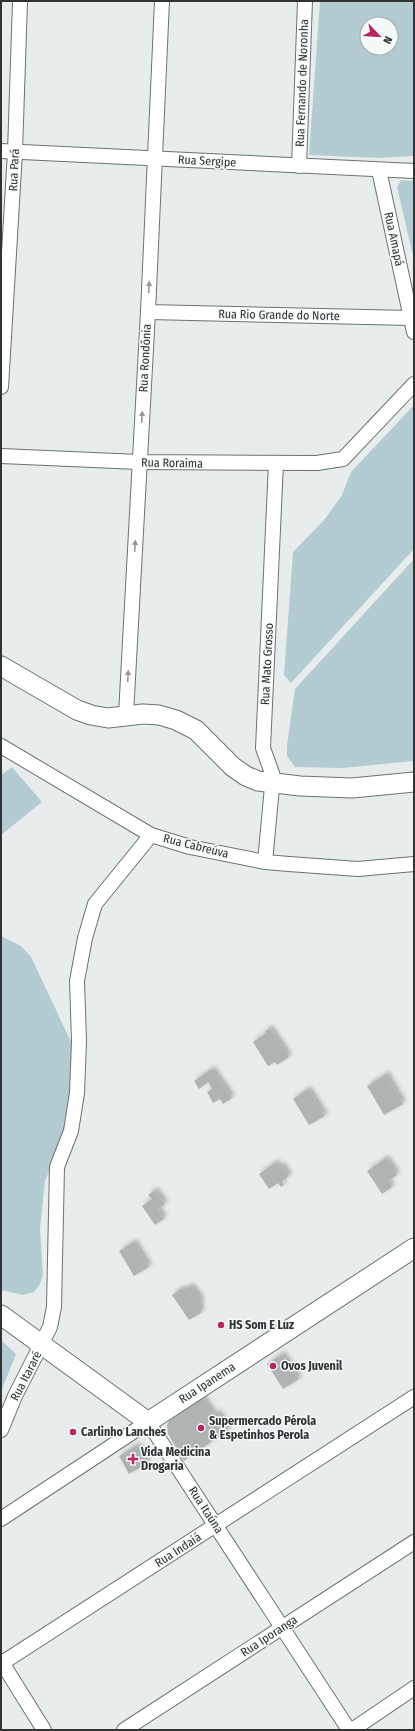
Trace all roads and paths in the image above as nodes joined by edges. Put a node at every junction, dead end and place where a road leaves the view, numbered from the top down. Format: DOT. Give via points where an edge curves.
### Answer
graph roads {
  1 [pos="20,1"];
  2 [pos="162,1"];
  3 [pos="306,1"];
  4 [pos="8,151"];
  5 [pos="155,158"];
  6 [pos="298,166"];
  7 [pos="379,170"];
  8 [pos="414,171"];
  9 [pos="148,312"];
  10 [pos="411,318"];
  11 [pos="414,332"];
  12 [pos="414,384"];
  13 [pos="1,387"];
  14 [pos="1,456"];
  15 [pos="139,462"];
  16 [pos="276,464"];
  17 [pos="1,666"];
  18 [pos="126,715"];
  19 [pos="1,746"];
  20 [pos="273,782"];
  21 [pos="414,782"];
  22 [pos="151,835"];
  23 [pos="265,862"];
  24 [pos="414,864"];
  25 [pos="414,1248"];
  26 [pos="1,1315"];
  27 [pos="42,1344"];
  28 [pos="414,1397"];
  29 [pos="148,1422"];
  30 [pos="1,1430"];
  31 [pos="1,1519"];
  32 [pos="216,1525"];
  33 [pos="414,1542"];
  34 [pos="283,1628"];
  35 [pos="2,1662"];
  36 [pos="414,1688"];
  37 [pos="44,1730"];
  38 [pos="124,1730"];
  39 [pos="349,1730"];
  40 [pos="352,1730"];
  1 -- 4 [label="street, Rua Pará"];
  2 -- 5 [label="street, Rua Rondônia"];
  3 -- 6 [label="street, Rua Fernando de Noronha"];
  4 -- 5 [label="street, Rua Sergipe"];
  4 -- 13 [label="street, Rua Pará"];
  5 -- 6 [label="street, Rua Sergipe"];
  9 -- 5 [label="street, Rua Rondônia, one-way"];
  6 -- 7 [label="street, Rua Sergipe"];
  7 -- 8 [label="street, Rua Sergipe"];
  7 -- 10 [label="street, Rua Amapá"];
  9 -- 10 [label="street, Rua Rio Grande do Norte"];
  15 -- 9 [label="street, Rua Rondônia, one-way"];
  10 -- 11 [label="street, Rua Amapá"];
  12 -- 16 [label="street, Rua Roraima" via="343,459 317,463"];
  14 -- 15 [label="street, Rua Roraima"];
  15 -- 16 [label="street, Rua Roraima"];
  18 -- 15 [label="street, Rua Rondônia, one-way"];
  16 -- 20 [label="street, Rua Mato Grosso" via="264,748"];
  17 -- 18 [label="street" via="77,710 108,718"];
  18 -- 20 [label="street" via="159,715 176,720 196,730 233,767 246,776 258,781"];
  19 -- 22 [label="street, Rua Cabreúva"];
  20 -- 21 [label="street" via="352,788"];
  20 -- 23 [label="street, Rua Mato Grosso"];
  22 -- 23 [label="street, Rua Cabreúva" via="190,847"];
  22 -- 27 [label="street, Rua Itararé" via="95,904 85,938 77,981 77,1093 71,1131 57,1167 54,1307 50,1327"];
  23 -- 24 [label="street, Rua Cabreúva" via="358,869"];
  25 -- 29 [label="street, Rua Ipanema"];
  26 -- 27 [label="street, Rua Itaúna"];
  27 -- 29 [label="street, Rua Itaúna"];
  27 -- 30 [label="street, Rua Itararé"];
  28 -- 32 [label="street, Rua Indaiá"];
  29 -- 31 [label="street, Rua Ipanema"];
  29 -- 32 [label="street, Rua Itaúna"];
  32 -- 34 [label="street, Rua Itaúna"];
  32 -- 35 [label="street, Rua Indaiá"];
  33 -- 34 [label="street, Rua Iporanga"];
  34 -- 38 [label="street, Rua Iporanga"];
  34 -- 39 [label="street, Rua Itaúna"];
  35 -- 37 [label="street"];
  36 -- 40 [label="street"];
}
